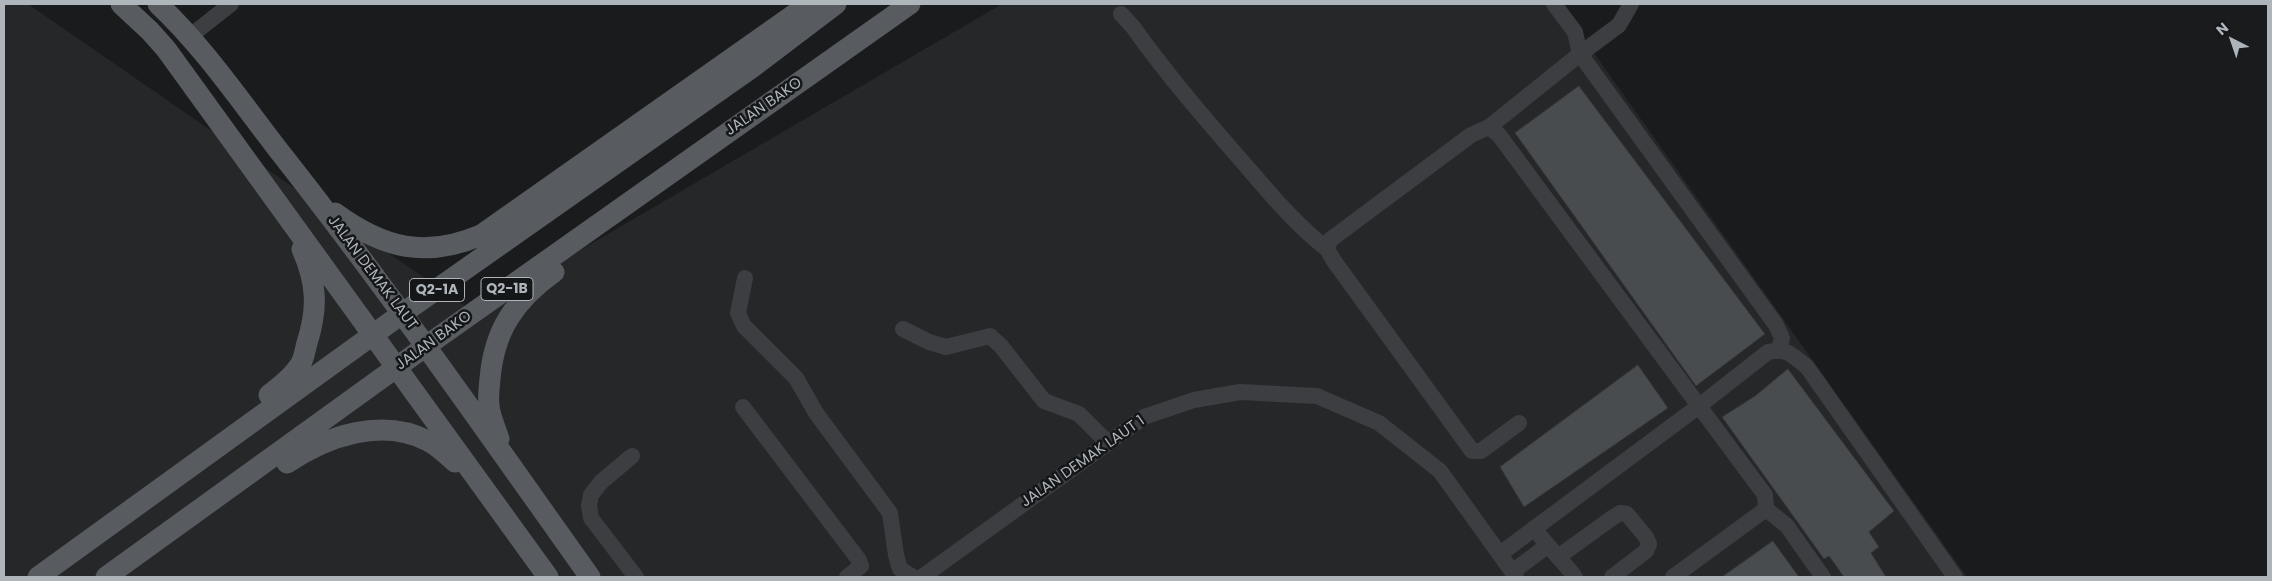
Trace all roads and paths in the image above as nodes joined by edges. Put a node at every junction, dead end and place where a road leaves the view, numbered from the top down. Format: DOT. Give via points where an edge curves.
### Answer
graph roads {
  1 [pos="121,4"];
  2 [pos="158,4"];
  3 [pos="231,4"];
  4 [pos="809,4"];
  5 [pos="836,4"];
  6 [pos="1554,4"];
  7 [pos="1632,4"];
  8 [pos="907,6"];
  9 [pos="1121,14"];
  10 [pos="190,37"];
  11 [pos="1580,54"];
  12 [pos="1489,127"];
  13 [pos="317,199"];
  14 [pos="290,221"];
  15 [pos="1327,249"];
  16 [pos="745,278"];
  17 [pos="403,313"];
  18 [pos="903,329"];
  19 [pos="374,334"];
  20 [pos="426,346"];
  21 [pos="1779,349"];
  22 [pos="397,368"];
  23 [pos="1699,406"];
  24 [pos="743,407"];
  25 [pos="1519,423"];
  26 [pos="1108,444"];
  27 [pos="632,456"];
  28 [pos="506,458"];
  29 [pos="482,486"];
  30 [pos="1766,509"];
  31 [pos="1534,528"];
  32 [pos="84,545"];
  33 [pos="1553,551"];
  34 [pos="1500,554"];
  35 [pos="1514,574"];
  36 [pos="108,576"];
  37 [pos="38,577"];
  38 [pos="548,577"];
  39 [pos="590,577"];
  40 [pos="636,577"];
  41 [pos="848,577"];
  42 [pos="913,577"];
  43 [pos="922,577"];
  44 [pos="1575,577"];
  45 [pos="1612,577"];
  46 [pos="1672,577"];
  47 [pos="1823,577"];
  48 [pos="1955,577"];
  1 -- 14 [label="main road" via="166,49"];
  2 -- 10 [label="main road, JALAN DEMAK LAUT"];
  3 -- 10 [label="street"];
  4 -- 13 [label="main road" via="481,235 458,245 419,248 385,240 365,233"];
  5 -- 17 [label="main road, Q2-1A" via="753,68"];
  6 -- 11 [label="street" via="1575,32"];
  7 -- 11 [label="street" via="1619,25"];
  8 -- 20 [label="main road, JALAN BAKO / Q2-1B"];
  8 -- 28 [label="main road" via="886,34 538,283 520,300 505,323 491,362 489,406"];
  9 -- 15 [label="street" via="1270,194 1306,233"];
  10 -- 13 [label="main road, JALAN DEMAK LAUT"];
  11 -- 12 [label="street"];
  11 -- 21 [label="street" via="1776,325 1782,338"];
  12 -- 15 [label="street" via="1471,135 1330,240"];
  12 -- 23 [label="street" via="1499,135"];
  13 -- 17 [label="main road, JALAN DEMAK LAUT"];
  14 -- 19 [label="main road"];
  14 -- 32 [label="main road" via="311,268 316,292 314,321 301,364 286,382 103,515"];
  15 -- 25 [label="street" via="1472,451 1482,451"];
  16 -- 42 [label="street" via="738,313 744,326 796,378 816,414 890,513 900,569"];
  17 -- 19 [label="main road, Q2-1A"];
  17 -- 20 [label="main road, JALAN DEMAK LAUT"];
  18 -- 26 [label="street" via="946,347 990,336 1044,401 1079,414"];
  19 -- 22 [label="main road"];
  19 -- 32 [label="main road, Q2-1A"];
  20 -- 22 [label="main road, JALAN BAKO / Q2-1B"];
  20 -- 28 [label="main road, JALAN DEMAK LAUT"];
  21 -- 23 [label="street" via="1768,352"];
  21 -- 48 [label="street" via="1807,367"];
  22 -- 29 [label="main road"];
  22 -- 36 [label="main road, JALAN BAKO / Q2-1B"];
  23 -- 30 [label="street" via="1765,495"];
  23 -- 31 [label="street"];
  24 -- 41 [label="street" via="859,560 860,566"];
  26 -- 34 [label="street, JALAN DEMAK LAUT 1" via="1144,417 1194,400 1240,392 1317,396 1379,423 1440,471"];
  26 -- 43 [label="street, JALAN DEMAK LAUT 1"];
  27 -- 40 [label="street" via="601,482 589,505 591,518"];
  28 -- 39 [label="main road, JALAN DEMAK LAUT"];
  29 -- 36 [label="main road" via="430,441 414,435 392,430 342,434 307,450 137,564"];
  29 -- 38 [label="main road"];
  30 -- 46 [label="street"];
  30 -- 47 [label="street" via="1787,526"];
  31 -- 33 [label="street"];
  31 -- 34 [label="street"];
  32 -- 37 [label="main road, Q2-1A"];
  33 -- 35 [label="street"];
  33 -- 44 [label="street"];
  33 -- 45 [label="street" via="1620,513 1627,514 1649,544"];
  34 -- 35 [label="street, JALAN DEMAK LAUT 1"];
}
